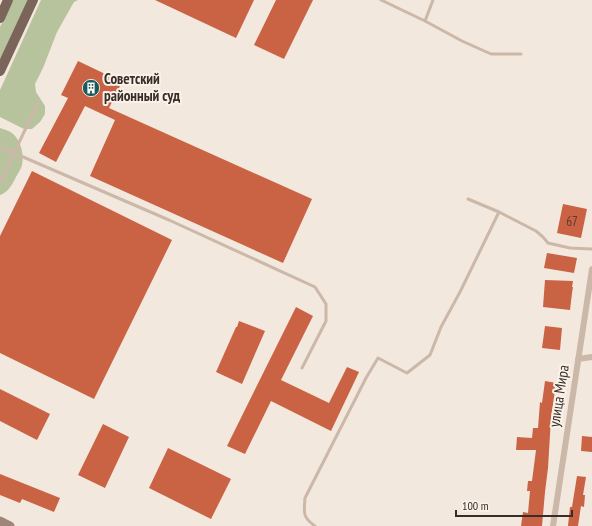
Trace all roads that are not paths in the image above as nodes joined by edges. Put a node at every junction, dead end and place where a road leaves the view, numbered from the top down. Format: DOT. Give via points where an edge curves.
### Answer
graph roads {
  1 [pos="8,0"];
  2 [pos="33,0"];
  3 [pos="381,0"];
  4 [pos="433,0"];
  5 [pos="0,18"];
  6 [pos="424,21"];
  7 [pos="521,54"];
  8 [pos="0,71"];
  9 [pos="38,103"];
  10 [pos="0,147"];
  11 [pos="14,154"];
  12 [pos="0,182"];
  13 [pos="468,199"];
  14 [pos="499,212"];
  15 [pos="592,249"];
  16 [pos="592,269"];
  17 [pos="592,357"];
  18 [pos="578,359"];
  19 [pos="302,368"];
  20 [pos="0,521"];
  21 [pos="10,526"];
  22 [pos="315,526"];
  23 [pos="553,526"];
  1 -- 5 [label="main road"];
  2 -- 8 [label="main road"];
  3 -- 6 [label="lane"];
  4 -- 6 [label="lane"];
  6 -- 7 [label="lane" via="491,54"];
  9 -- 11 [label="lane"];
  10 -- 11 [label="lane"];
  11 -- 12 [label="lane"];
  11 -- 19 [label="lane" via="169,220 315,287 326,304 326,321"];
  13 -- 14 [label="lane"];
  14 -- 15 [label="lane" via="536,231 548,243"];
  14 -- 22 [label="lane" via="441,327 430,355 407,373 378,358 366,378 305,498 304,513 308,522"];
  16 -- 18 [label="street, улица Мира"];
  17 -- 18 [label="street"];
  18 -- 23 [label="street, улица Мира"];
  20 -- 21 [label="street"];
}
